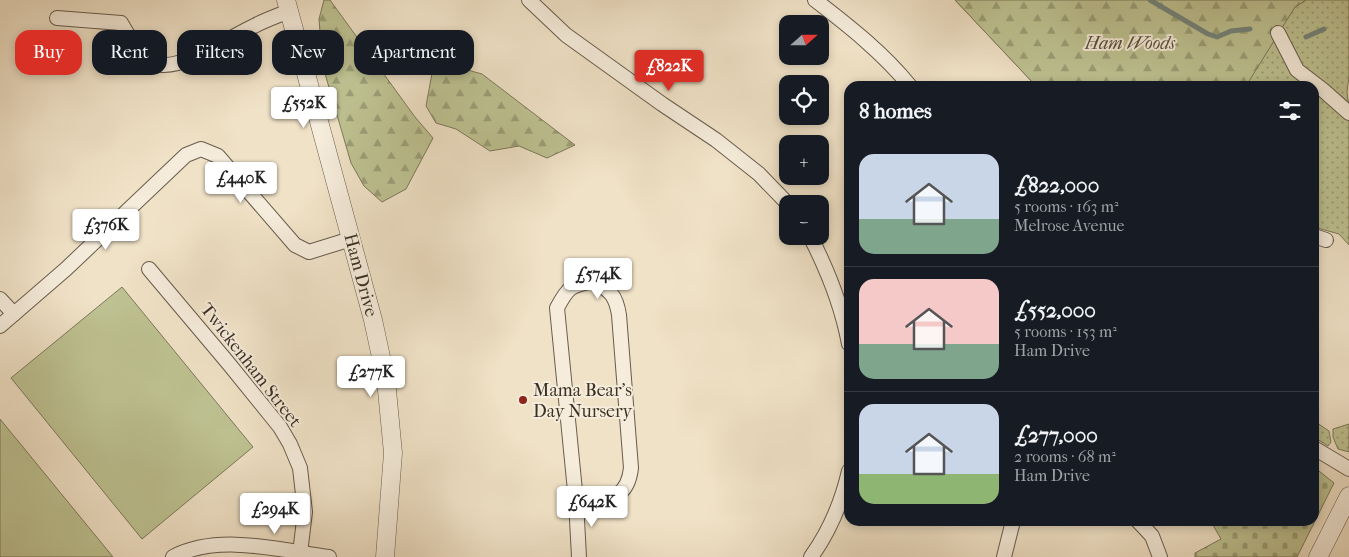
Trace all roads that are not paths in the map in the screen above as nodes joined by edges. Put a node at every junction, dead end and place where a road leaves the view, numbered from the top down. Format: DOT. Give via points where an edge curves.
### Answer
graph roads {
  1 [pos="529,0"];
  2 [pos="815,0"];
  3 [pos="287,5"];
  4 [pos="57,18"];
  5 [pos="1278,33"];
  6 [pos="906,81"];
  7 [pos="1311,81"];
  8 [pos="1319,87"];
  9 [pos="1349,113"];
  10 [pos="779,195"];
  11 [pos="351,239"];
  12 [pos="814,245"];
  13 [pos="149,270"];
  14 [pos="0,300"];
  15 [pos="14,314"];
  16 [pos="844,317"];
  17 [pos="0,326"];
  18 [pos="1319,451"];
  19 [pos="1349,469"];
  20 [pos="844,486"];
  21 [pos="1349,496"];
  22 [pos="576,501"];
  23 [pos="1012,526"];
  24 [pos="1143,526"];
  25 [pos="300,553"];
  26 [pos="173,557"];
  27 [pos="329,557"];
  28 [pos="385,557"];
  29 [pos="579,557"];
  30 [pos="811,557"];
  31 [pos="1004,557"];
  32 [pos="1160,557"];
  33 [pos="1318,557"];
  1 -- 10 [label="street" via="566,35 716,140 759,174"];
  2 -- 6 [label="street" via="850,26"];
  3 -- 4 [label="street" via="184,62 162,65 145,56 130,40 121,23"];
  3 -- 11 [label="street, Ham Drive"];
  5 -- 7 [label="street" via="1297,70"];
  8 -- 9 [label="street"];
  11 -- 15 [label="street" via="309,252 294,245 218,156 201,149 186,155"];
  11 -- 28 [label="street, Ham Drive" via="386,380 393,454"];
  12 -- 16 [label="street"];
  13 -- 25 [label="street, Twickenham Street" via="229,364 290,444 300,468 305,512"];
  14 -- 15 [label="street"];
  15 -- 17 [label="street"];
  18 -- 19 [label="street"];
  20 -- 30 [label="street" via="837,508"];
  21 -- 33 [label="street"];
  22 -- 22 [label="street" via="557,308 566,291 578,284 594,281 616,300 620,315 632,468 630,482 620,494"];
  22 -- 29 [label="street"];
  23 -- 31 [label="street"];
  24 -- 32 [label="street" via="1152,536"];
  25 -- 26 [label="street" via="219,544 198,547"];
  25 -- 27 [label="street"];
}
